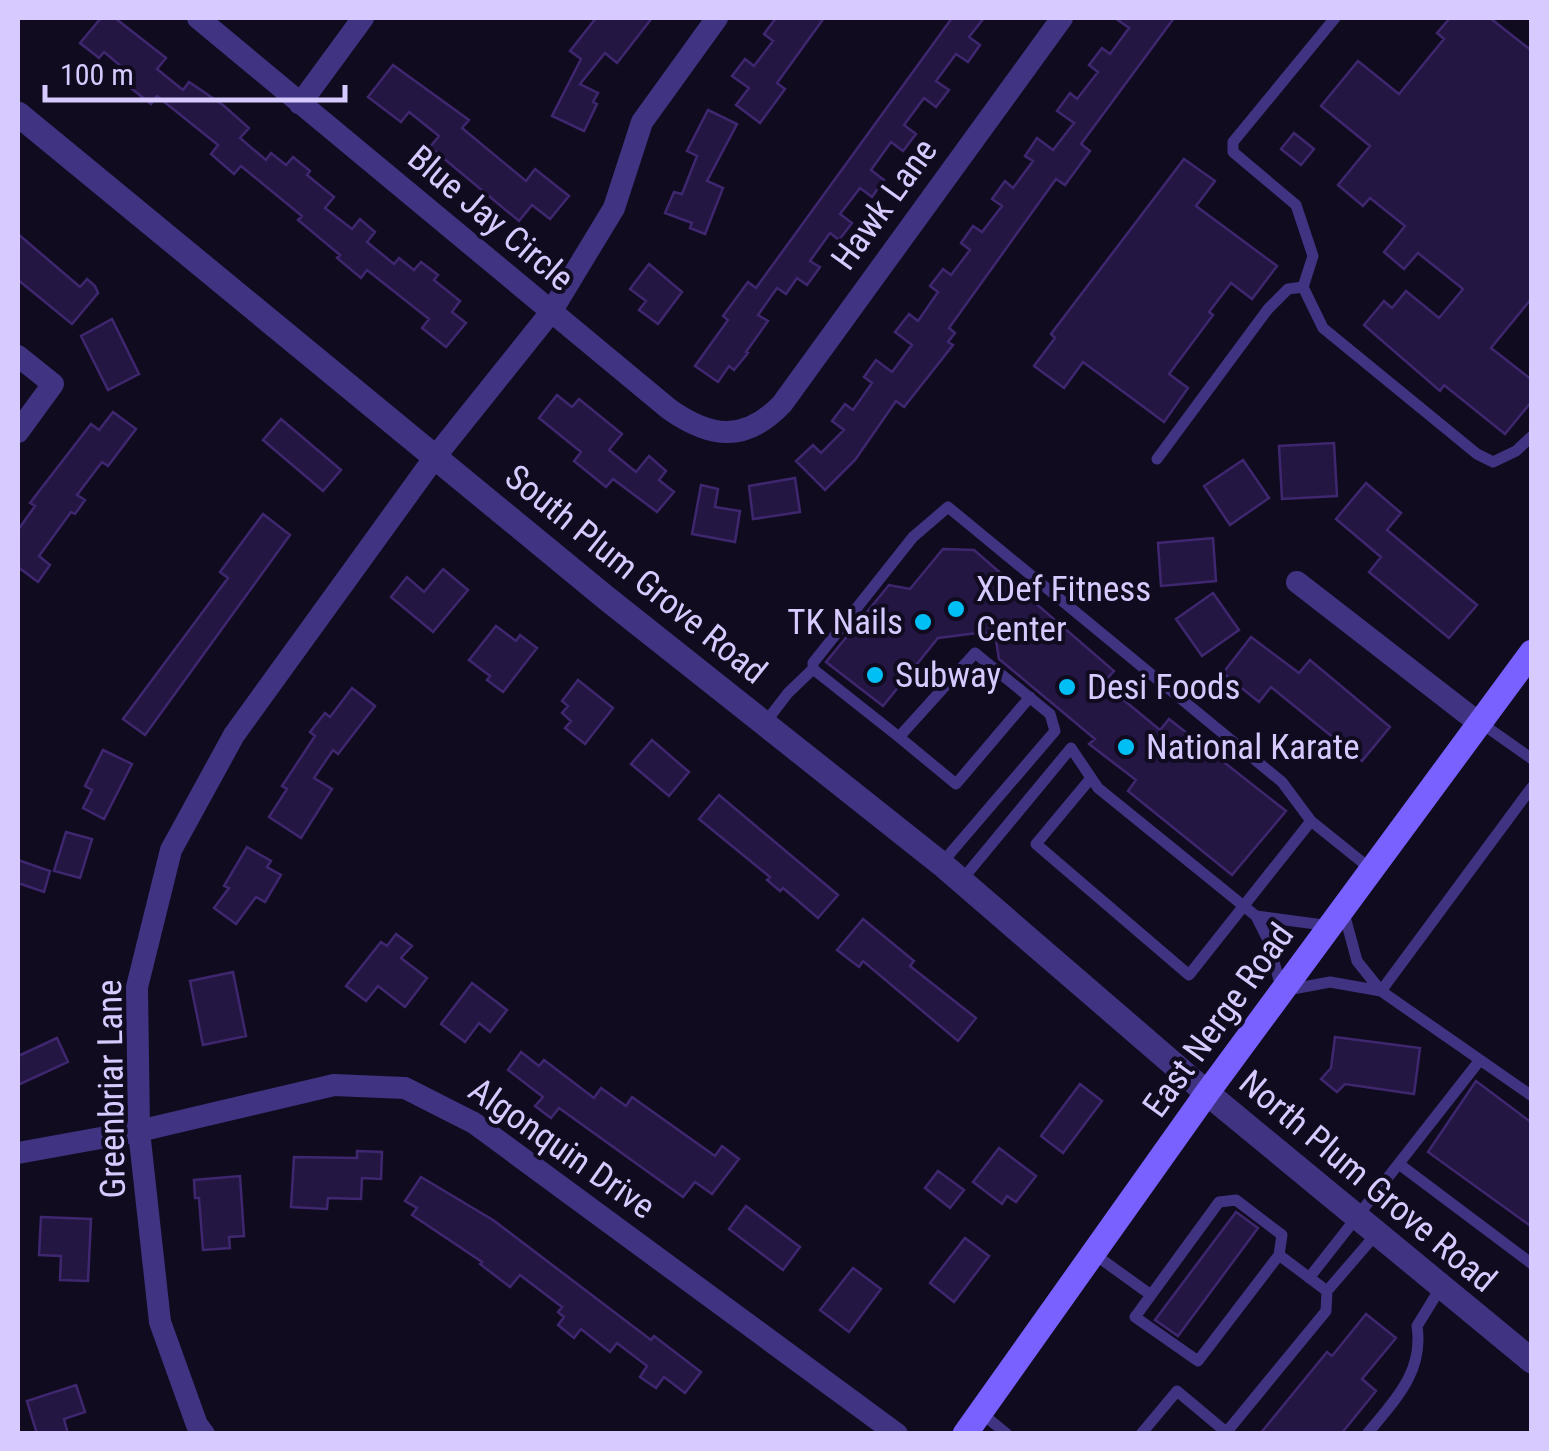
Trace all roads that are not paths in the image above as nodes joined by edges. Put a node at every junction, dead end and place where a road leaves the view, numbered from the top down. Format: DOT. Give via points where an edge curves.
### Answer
graph roads {
  1 [pos="198,18"];
  2 [pos="363,18"];
  3 [pos="717,18"];
  4 [pos="1062,18"];
  5 [pos="1335,18"];
  6 [pos="300,104"];
  7 [pos="18,114"];
  8 [pos="1303,287"];
  9 [pos="551,312"];
  10 [pos="18,356"];
  11 [pos="757,426"];
  12 [pos="18,432"];
  13 [pos="1532,436"];
  14 [pos="435,457"];
  15 [pos="1157,459"];
  16 [pos="1297,582"];
  17 [pos="1532,652"];
  18 [pos="814,669"];
  19 [pos="1030,697"];
  20 [pos="765,722"];
  21 [pos="1481,723"];
  22 [pos="899,737"];
  23 [pos="1532,758"];
  24 [pos="1091,778"];
  25 [pos="1532,787"];
  26 [pos="1310,821"];
  27 [pos="1372,870"];
  28 [pos="951,872"];
  29 [pos="1244,907"];
  30 [pos="1256,916"];
  31 [pos="1337,917"];
  32 [pos="1282,991"];
  33 [pos="1381,991"];
  34 [pos="1480,1060"];
  35 [pos="1207,1093"];
  36 [pos="1532,1096"];
  37 [pos="139,1130"];
  38 [pos="18,1153"];
  39 [pos="1398,1164"];
  40 [pos="1367,1225"];
  41 [pos="1093,1253"];
  42 [pos="1279,1254"];
  43 [pos="1532,1264"];
  44 [pos="1309,1278"];
  45 [pos="1442,1286"];
  46 [pos="1326,1292"];
  47 [pos="1151,1295"];
  48 [pos="1532,1360"];
  49 [pos="971,1427"];
  50 [pos="1225,1433"];
  51 [pos="204,1434"];
  52 [pos="897,1434"];
  53 [pos="1006,1434"];
  54 [pos="1141,1434"];
  55 [pos="1367,1434"];
  1 -- 6 [label="street, Blue Jay Circle"];
  2 -- 6 [label="street"];
  3 -- 9 [label="street, Greenbriar Lane" via="642,122 614,208"];
  4 -- 11 [label="street, Hawk Lane" via="782,404"];
  5 -- 8 [label="lane" via="1233,142 1233,152 1296,206 1305,224 1313,256"];
  6 -- 9 [label="street, Blue Jay Circle"];
  7 -- 14 [label="street, South Plum Grove Road"];
  8 -- 13 [label="lane" via="1323,328 1477,454 1494,462"];
  8 -- 15 [label="lane" via="1288,290 1268,308"];
  9 -- 11 [label="street, Blue Jay Circle" via="690,424 718,432"];
  9 -- 14 [label="street, Greenbriar Lane"];
  10 -- 12 [label="street" via="52,384"];
  14 -- 20 [label="street, South Plum Grove Road"];
  14 -- 37 [label="street, Greenbriar Lane" via="234,736 172,850 137,986"];
  16 -- 21 [label="street"];
  17 -- 21 [label="main road, East Nerge Road"];
  18 -- 20 [label="lane"];
  18 -- 22 [label="lane"];
  18 -- 26 [label="lane" via="913,537 948,507 1282,782"];
  19 -- 22 [label="lane" via="975,653"];
  19 -- 22 [label="lane" via="956,784"];
  19 -- 28 [label="lane" via="1050,714 1055,731"];
  20 -- 28 [label="street, South Plum Grove Road"];
  21 -- 23 [label="lane"];
  21 -- 27 [label="main road, East Nerge Road"];
  24 -- 28 [label="lane" via="1071,748"];
  24 -- 29 [label="lane"];
  24 -- 29 [label="lane" via="1036,844 1189,976"];
  25 -- 33 [label="lane"];
  26 -- 27 [label="lane"];
  26 -- 29 [label="lane"];
  27 -- 31 [label="main road, East Nerge Road"];
  28 -- 35 [label="street, South Plum Grove Road"];
  29 -- 30 [label="lane"];
  30 -- 31 [label="lane"];
  30 -- 32 [label="lane"];
  31 -- 32 [label="main road, East Nerge Road"];
  31 -- 33 [label="lane" via="1357,962"];
  32 -- 33 [label="lane" via="1330,982"];
  32 -- 35 [label="main road, East Nerge Road"];
  33 -- 34 [label="lane"];
  34 -- 36 [label="lane"];
  34 -- 39 [label="lane"];
  35 -- 40 [label="street, North Plum Grove Road"];
  35 -- 41 [label="main road, East Nerge Road"];
  37 -- 38 [label="street, Algonquin Drive"];
  37 -- 51 [label="street, Greenbriar Lane" via="160,1322"];
  37 -- 52 [label="street, Algonquin Drive" via="334,1085 405,1088 474,1123"];
  39 -- 40 [label="lane"];
  39 -- 43 [label="lane"];
  40 -- 44 [label="lane"];
  40 -- 45 [label="street, North Plum Grove Road"];
  40 -- 46 [label="lane"];
  41 -- 47 [label="lane"];
  41 -- 49 [label="main road, East Nerge Road"];
  42 -- 44 [label="lane"];
  42 -- 47 [label="lane" via="1282,1235 1236,1200 1219,1202"];
  42 -- 47 [label="lane" via="1198,1361 1136,1316"];
  44 -- 46 [label="lane"];
  45 -- 48 [label="street, North Plum Grove Road"];
  45 -- 55 [label="lane" via="1417,1326 1420,1348 1403,1390"];
  46 -- 50 [label="lane" via="1326,1311"];
  49 -- 53 [label="lane"];
  50 -- 54 [label="lane" via="1178,1391"];
}
